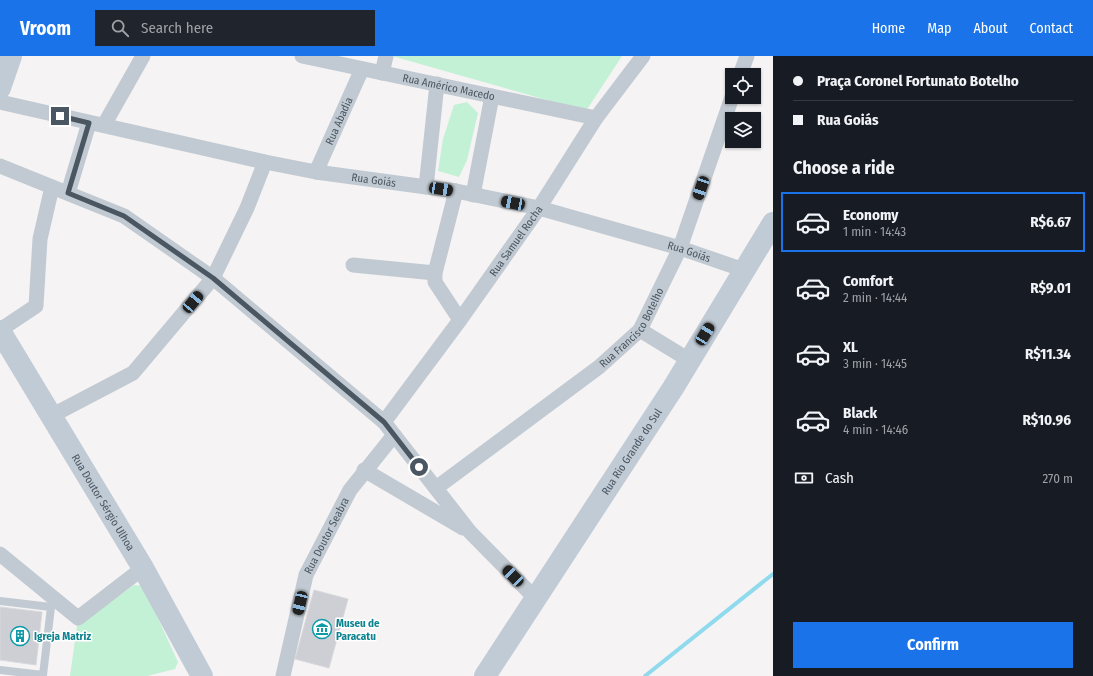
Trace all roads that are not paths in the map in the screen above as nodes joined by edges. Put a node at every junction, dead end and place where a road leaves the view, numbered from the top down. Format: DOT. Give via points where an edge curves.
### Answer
graph roads {
  1 [pos="11,56"];
  2 [pos="143,56"];
  3 [pos="302,56"];
  4 [pos="386,56"];
  5 [pos="642,56"];
  6 [pos="747,56"];
  7 [pos="743,68"];
  8 [pos="362,69"];
  9 [pos="382,73"];
  10 [pos="437,84"];
  11 [pos="0,88"];
  12 [pos="492,96"];
  13 [pos="0,102"];
  14 [pos="730,104"];
  15 [pos="596,118"];
  16 [pos="97,124"];
  17 [pos="265,162"];
  18 [pos="0,166"];
  19 [pos="316,172"];
  20 [pos="52,187"];
  21 [pos="426,187"];
  22 [pos="456,192"];
  23 [pos="68,193"];
  24 [pos="474,195"];
  25 [pos="539,208"];
  26 [pos="773,223"];
  27 [pos="680,248"];
  28 [pos="353,265"];
  29 [pos="744,270"];
  30 [pos="435,273"];
  31 [pos="213,278"];
  32 [pos="460,320"];
  33 [pos="640,330"];
  34 [pos="0,331"];
  35 [pos="689,360"];
  36 [pos="51,416"];
  37 [pos="384,422"];
  38 [pos="394,435"];
  39 [pos="364,470"];
  40 [pos="436,488"];
  41 [pos="470,532"];
  42 [pos="0,554"];
  43 [pos="143,568"];
  44 [pos="0,595"];
  45 [pos="535,598"];
  46 [pos="3,602"];
  47 [pos="0,670"];
  48 [pos="286,675"];
  49 [pos="202,676"];
  50 [pos="485,676"];
  1 -- 11 [label="street"];
  2 -- 16 [label="street"];
  3 -- 8 [label="street, Rua Américo Macedo"];
  4 -- 9 [label="street"];
  5 -- 15 [label="street, Rua Samuel Rocha"];
  6 -- 7 [label="street"];
  8 -- 9 [label="street, Rua Américo Macedo"];
  8 -- 19 [label="street, Rua Abadia"];
  9 -- 10 [label="street, Rua Américo Macedo"];
  10 -- 12 [label="street, Rua Américo Macedo"];
  10 -- 21 [label="street"];
  12 -- 15 [label="street, Rua Américo Macedo"];
  12 -- 24 [label="street"];
  13 -- 16 [label="street, Rua Goiás"];
  14 -- 27 [label="street, Rua Francisco Botelho"];
  15 -- 25 [label="street, Rua Samuel Rocha"];
  16 -- 17 [label="street, Rua Goiás"];
  16 -- 23 [label="street"];
  17 -- 19 [label="street, Rua Goiás"];
  17 -- 31 [label="street" via="247,208"];
  18 -- 20 [label="street"];
  19 -- 21 [label="street, Rua Goiás"];
  20 -- 23 [label="street"];
  20 -- 34 [label="street" via="40,239 36,306"];
  21 -- 22 [label="street, Rua Goiás"];
  22 -- 24 [label="street, Rua Goiás"];
  22 -- 30 [label="street"];
  23 -- 31 [label="street" via="124,216"];
  24 -- 25 [label="street, Rua Goiás"];
  25 -- 27 [label="street, Rua Goiás"];
  25 -- 32 [label="street, Rua Samuel Rocha"];
  26 -- 29 [label="street, Rua Rio Grande do Sul"];
  27 -- 29 [label="street, Rua Goiás"];
  27 -- 33 [label="street, Rua Francisco Botelho"];
  28 -- 30 [label="street"];
  29 -- 35 [label="street, Rua Rio Grande do Sul"];
  30 -- 32 [label="street" via="434,282"];
  31 -- 36 [label="street" via="133,373"];
  31 -- 37 [label="street"];
  32 -- 37 [label="street, Rua Samuel Rocha"];
  33 -- 35 [label="street"];
  33 -- 40 [label="street, Rua Francisco Botelho" via="599,367"];
  34 -- 36 [label="street, Rua Doutor Sérgio Ulhoa"];
  35 -- 45 [label="street, Rua Rio Grande do Sul"];
  36 -- 43 [label="street, Rua Doutor Sérgio Ulhoa"];
  37 -- 38 [label="street"];
  38 -- 39 [label="street, Rua Doutor Seabra"];
  38 -- 40 [label="street"];
  39 -- 41 [label="street"];
  39 -- 48 [label="street, Rua Doutor Seabra" via="350,490 306,575"];
  40 -- 41 [label="street"];
  41 -- 45 [label="street"];
  42 -- 43 [label="street" via="78,618"];
  43 -- 49 [label="street, Rua Doutor Sérgio Ulhoa"];
  44 -- 46 [label="lane"];
  45 -- 50 [label="street, Rua Rio Grande do Sul"];
  46 -- 47 [label="lane" via="51,607 43,675"];
}
